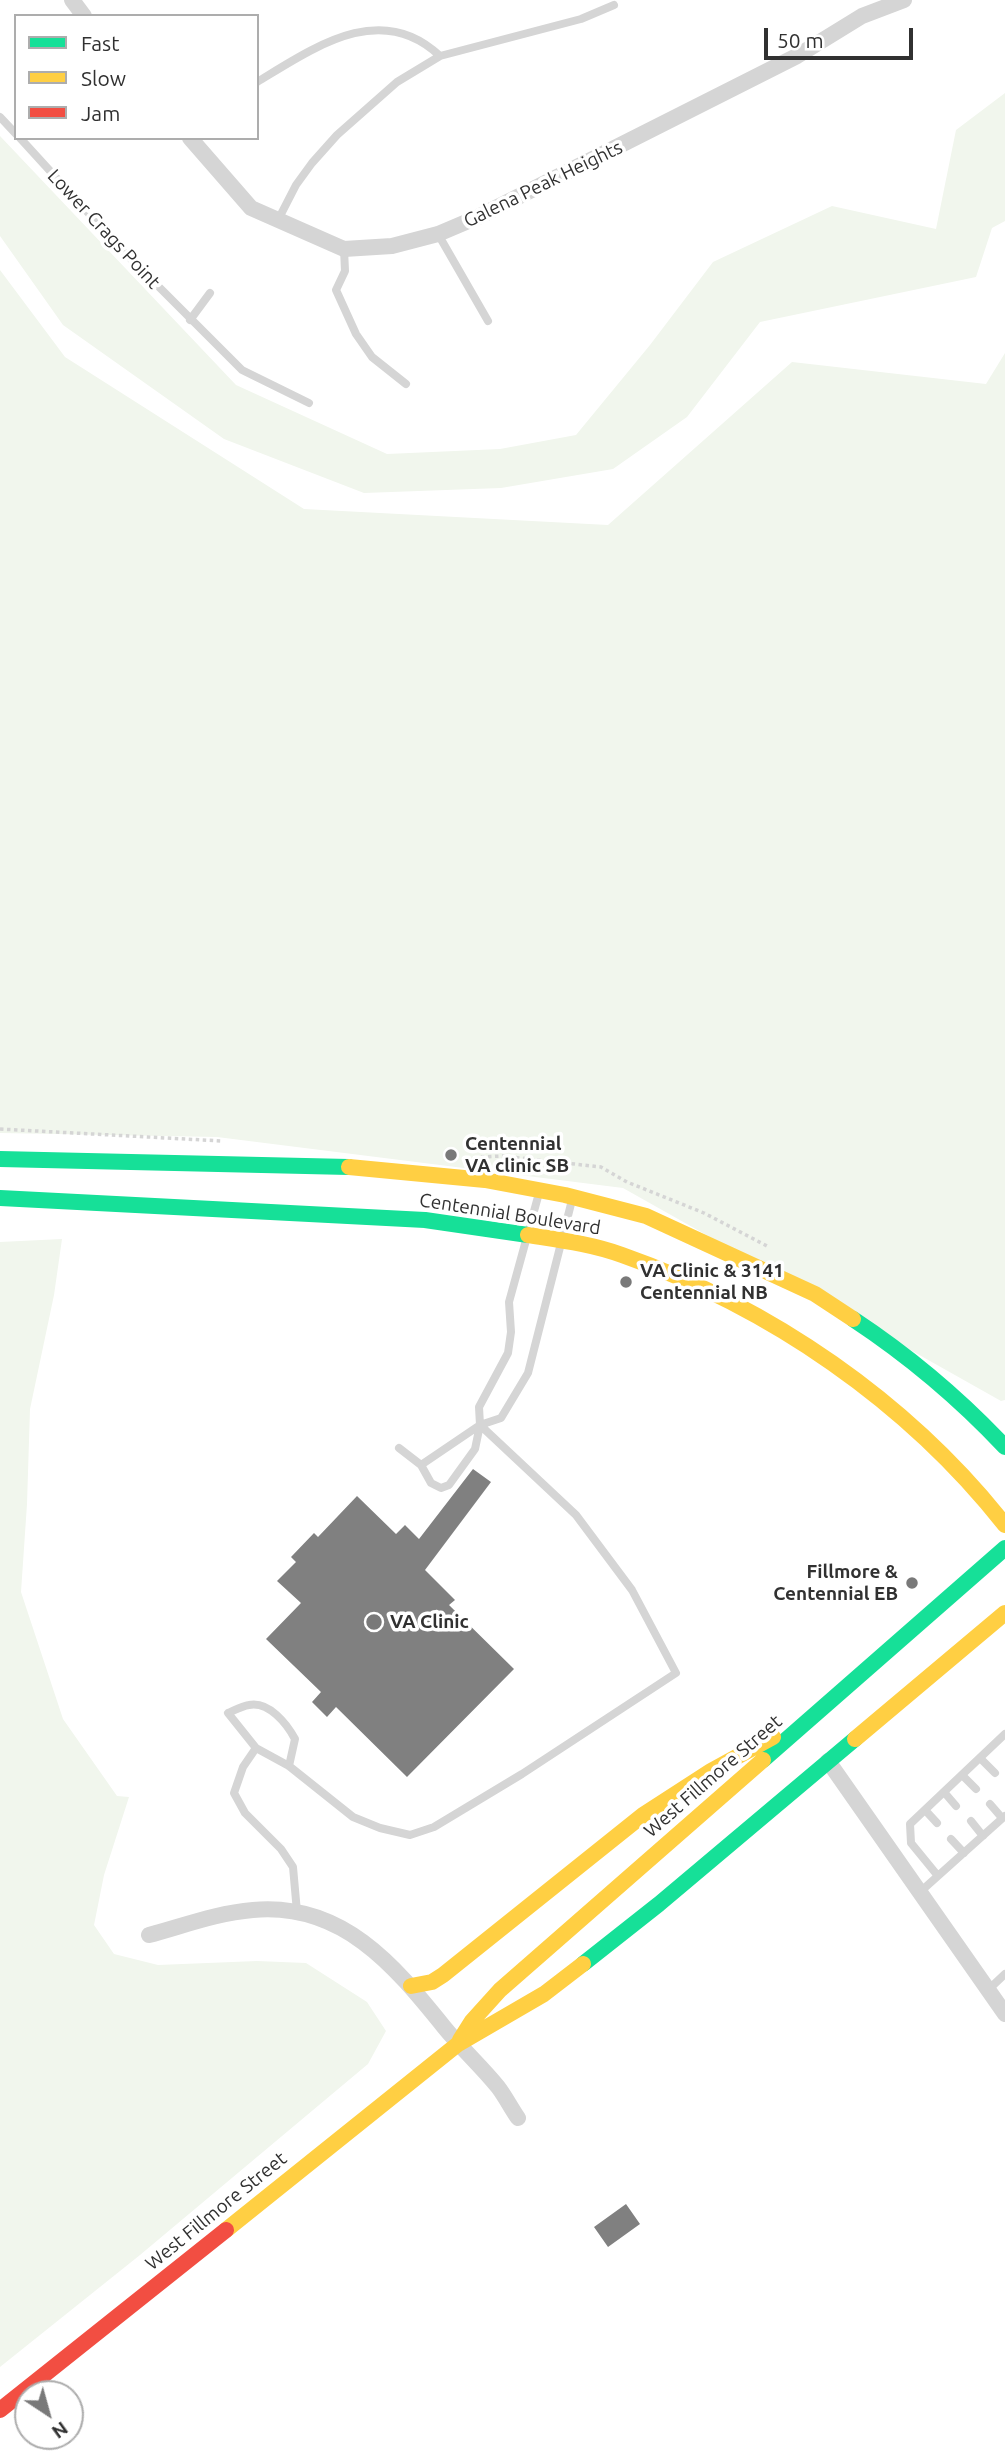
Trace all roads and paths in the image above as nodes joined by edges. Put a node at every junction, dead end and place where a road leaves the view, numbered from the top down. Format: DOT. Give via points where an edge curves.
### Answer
graph roads {
  1 [pos="904,0"];
  2 [pos="614,5"];
  3 [pos="440,56"];
  4 [pos="259,81"];
  5 [pos="0,117"];
  6 [pos="14,132"];
  7 [pos="22,140"];
  8 [pos="192,140"];
  9 [pos="278,220"];
  10 [pos="438,234"];
  11 [pos="344,248"];
  12 [pos="210,293"];
  13 [pos="190,320"];
  14 [pos="488,321"];
  15 [pos="406,384"];
  16 [pos="309,402"];
  17 [pos="0,1159"];
  18 [pos="540,1190"];
  19 [pos="0,1198"];
  20 [pos="573,1198"];
  21 [pos="527,1236"];
  22 [pos="561,1240"];
  23 [pos="480,1425"];
  24 [pos="1005,1447"];
  25 [pos="398,1448"];
  26 [pos="421,1465"];
  27 [pos="1005,1525"];
  28 [pos="1005,1548"];
  29 [pos="1005,1613"];
  30 [pos="820,1710"];
  31 [pos="1005,1734"];
  32 [pos="997,1741"];
  33 [pos="257,1748"];
  34 [pos="1005,1750"];
  35 [pos="980,1758"];
  36 [pos="828,1761"];
  37 [pos="289,1766"];
  38 [pos="995,1773"];
  39 [pos="962,1775"];
  40 [pos="976,1790"];
  41 [pos="944,1792"];
  42 [pos="990,1804"];
  43 [pos="956,1806"];
  44 [pos="925,1810"];
  45 [pos="1004,1817"];
  46 [pos="971,1821"];
  47 [pos="937,1823"];
  48 [pos="983,1836"];
  49 [pos="951,1839"];
  50 [pos="964,1853"];
  51 [pos="938,1876"];
  52 [pos="920,1892"];
  53 [pos="296,1912"];
  54 [pos="149,1935"];
  55 [pos="1005,1974"];
  56 [pos="411,1986"];
  57 [pos="988,1990"];
  58 [pos="1005,2014"];
  59 [pos="458,2044"];
  60 [pos="518,2118"];
  61 [pos="0,2410"];
  1 -- 10 [label="street, Galena Peak Heights" via="862,16 722,95"];
  2 -- 3 [label="lane" via="581,19"];
  3 -- 4 [label="lane" via="407,29 367,24 326,39"];
  3 -- 9 [label="lane" via="397,82 337,135 296,186"];
  5 -- 6 [label="lane"];
  7 -- 13 [label="lane, Lower Crags Point"];
  8 -- 9 [label="street, Galena Peak Heights" via="251,208"];
  9 -- 11 [label="street, Galena Peak Heights"];
  10 -- 11 [label="street, Galena Peak Heights" via="392,246"];
  10 -- 14 [label="lane"];
  11 -- 15 [label="lane" via="345,271 337,290 356,334 372,357"];
  12 -- 13 [label="lane"];
  13 -- 16 [label="lane, Lower Crags Point" via="243,370"];
  17 -- 18 [label="main road, Centennial Boulevard" via="356,1167"];
  18 -- 20 [label="main road, Centennial Boulevard"];
  18 -- 21 [label="lane"];
  19 -- 21 [label="main road, Centennial Boulevard" via="425,1220"];
  20 -- 22 [label="lane"];
  20 -- 24 [label="main road, Centennial Boulevard" via="646,1216 815,1294 921,1368"];
  21 -- 22 [label="main road, Centennial Boulevard"];
  21 -- 23 [label="lane" via="509,1302 508,1353 479,1407"];
  22 -- 23 [label="lane" via="528,1373 501,1418"];
  22 -- 27 [label="main road, Centennial Boulevard" via="639,1260 789,1333 933,1445 975,1486"];
  23 -- 26 [label="lane"];
  23 -- 26 [label="lane" via="475,1449 449,1485 442,1489 431,1483"];
  23 -- 37 [label="lane" via="576,1514 632,1590 676,1674 435,1827 410,1835 353,1817"];
  25 -- 26 [label="lane"];
  28 -- 30 [label="main road, West Fillmore Street"];
  29 -- 36 [label="main road, West Fillmore Street"];
  30 -- 56 [label="main road" via="643,1815 454,1968 432,1982"];
  30 -- 59 [label="main road, West Fillmore Street" via="500,1990"];
  31 -- 32 [label="lane"];
  32 -- 34 [label="lane"];
  32 -- 35 [label="lane"];
  33 -- 37 [label="lane"];
  33 -- 37 [label="lane" via="228,1713 251,1704 265,1706 295,1739"];
  33 -- 53 [label="lane" via="243,1767 234,1793 245,1813 293,1867"];
  35 -- 38 [label="lane"];
  35 -- 39 [label="lane"];
  36 -- 52 [label="street"];
  36 -- 59 [label="main road, West Fillmore Street" via="544,1994"];
  39 -- 40 [label="lane"];
  39 -- 41 [label="lane"];
  41 -- 43 [label="lane"];
  41 -- 44 [label="lane"];
  42 -- 45 [label="lane"];
  44 -- 47 [label="lane"];
  44 -- 51 [label="lane" via="910,1824 911,1843"];
  45 -- 48 [label="lane"];
  46 -- 48 [label="lane"];
  48 -- 50 [label="lane"];
  49 -- 50 [label="lane"];
  50 -- 51 [label="lane"];
  51 -- 52 [label="lane"];
  52 -- 57 [label="street"];
  53 -- 54 [label="street" via="238,1912"];
  53 -- 56 [label="street" via="359,1938"];
  55 -- 57 [label="lane"];
  56 -- 59 [label="street"];
  57 -- 58 [label="street"];
  59 -- 60 [label="street" via="498,2087"];
  59 -- 61 [label="main road, West Fillmore Street"];
}
